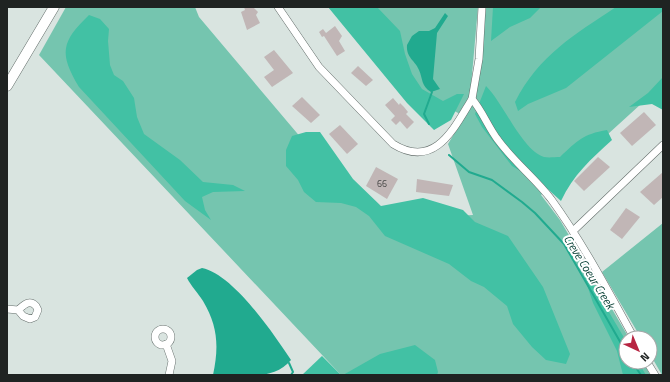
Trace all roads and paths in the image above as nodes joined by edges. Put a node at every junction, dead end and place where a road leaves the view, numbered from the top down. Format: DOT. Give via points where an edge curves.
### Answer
graph roads {
  1 [pos="54,7"];
  2 [pos="278,7"];
  3 [pos="482,7"];
  4 [pos="8,82"];
  5 [pos="472,99"];
  6 [pos="663,145"];
  7 [pos="573,231"];
  8 [pos="7,309"];
  9 [pos="18,310"];
  10 [pos="629,330"];
  11 [pos="166,344"];
  12 [pos="169,375"];
  1 -- 4 [label="main road"];
  2 -- 5 [label="street" via="319,67 393,144 400,148 415,152 429,150 442,143 450,136"];
  3 -- 5 [label="street" via="479,59"];
  5 -- 7 [label="street" via="482,111 497,139 550,198"];
  6 -- 7 [label="street"];
  7 -- 10 [label="street"];
  8 -- 9 [label="street"];
  11 -- 12 [label="street" via="172,361"];
}
